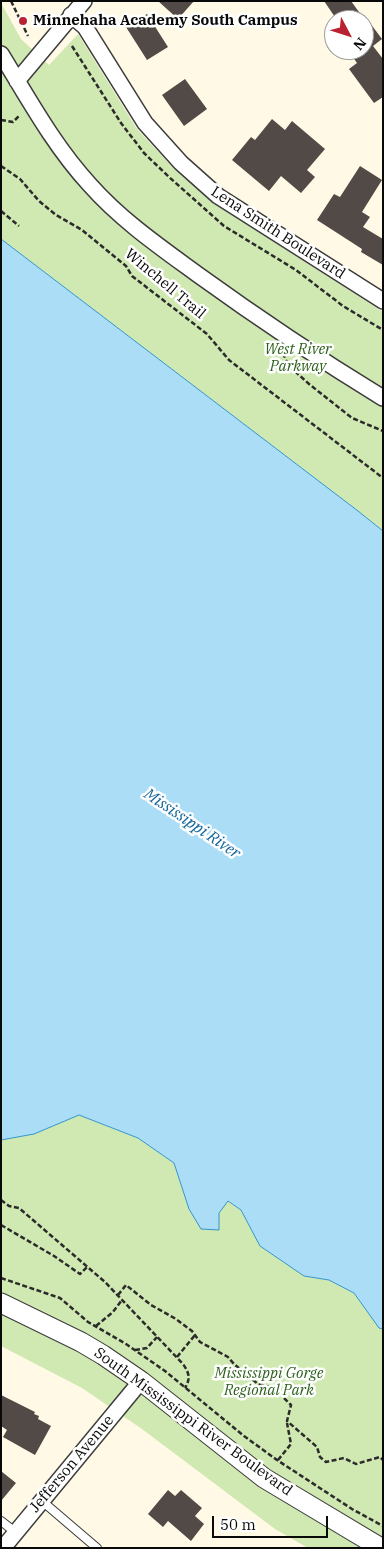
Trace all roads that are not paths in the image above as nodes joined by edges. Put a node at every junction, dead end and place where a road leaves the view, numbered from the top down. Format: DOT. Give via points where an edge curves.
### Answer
graph roads {
  1 [pos="84,1"];
  2 [pos="71,16"];
  3 [pos="1,54"];
  4 [pos="17,81"];
  5 [pos="383,301"];
  6 [pos="383,398"];
  7 [pos="1,1304"];
  8 [pos="141,1381"];
  9 [pos="42,1501"];
  10 [pos="1,1521"];
  11 [pos="15,1532"];
  12 [pos="3,1548"];
  13 [pos="97,1548"];
  14 [pos="381,1548"];
  1 -- 2 [label="street"];
  2 -- 4 [label="street"];
  2 -- 5 [label="street, Lena Smith Boulevard" via="86,27 145,123 181,163 218,196"];
  3 -- 4 [label="street"];
  4 -- 6 [label="street" via="68,159 106,203 253,315"];
  7 -- 8 [label="street, South Mississippi River Boulevard" via="81,1342"];
  8 -- 9 [label="street, Jefferson Avenue"];
  8 -- 14 [label="street, South Mississippi River Boulevard" via="264,1478"];
  9 -- 11 [label="street, Jefferson Avenue"];
  9 -- 13 [label="lane"];
  10 -- 11 [label="lane"];
  11 -- 12 [label="street, Jefferson Avenue"];
}
